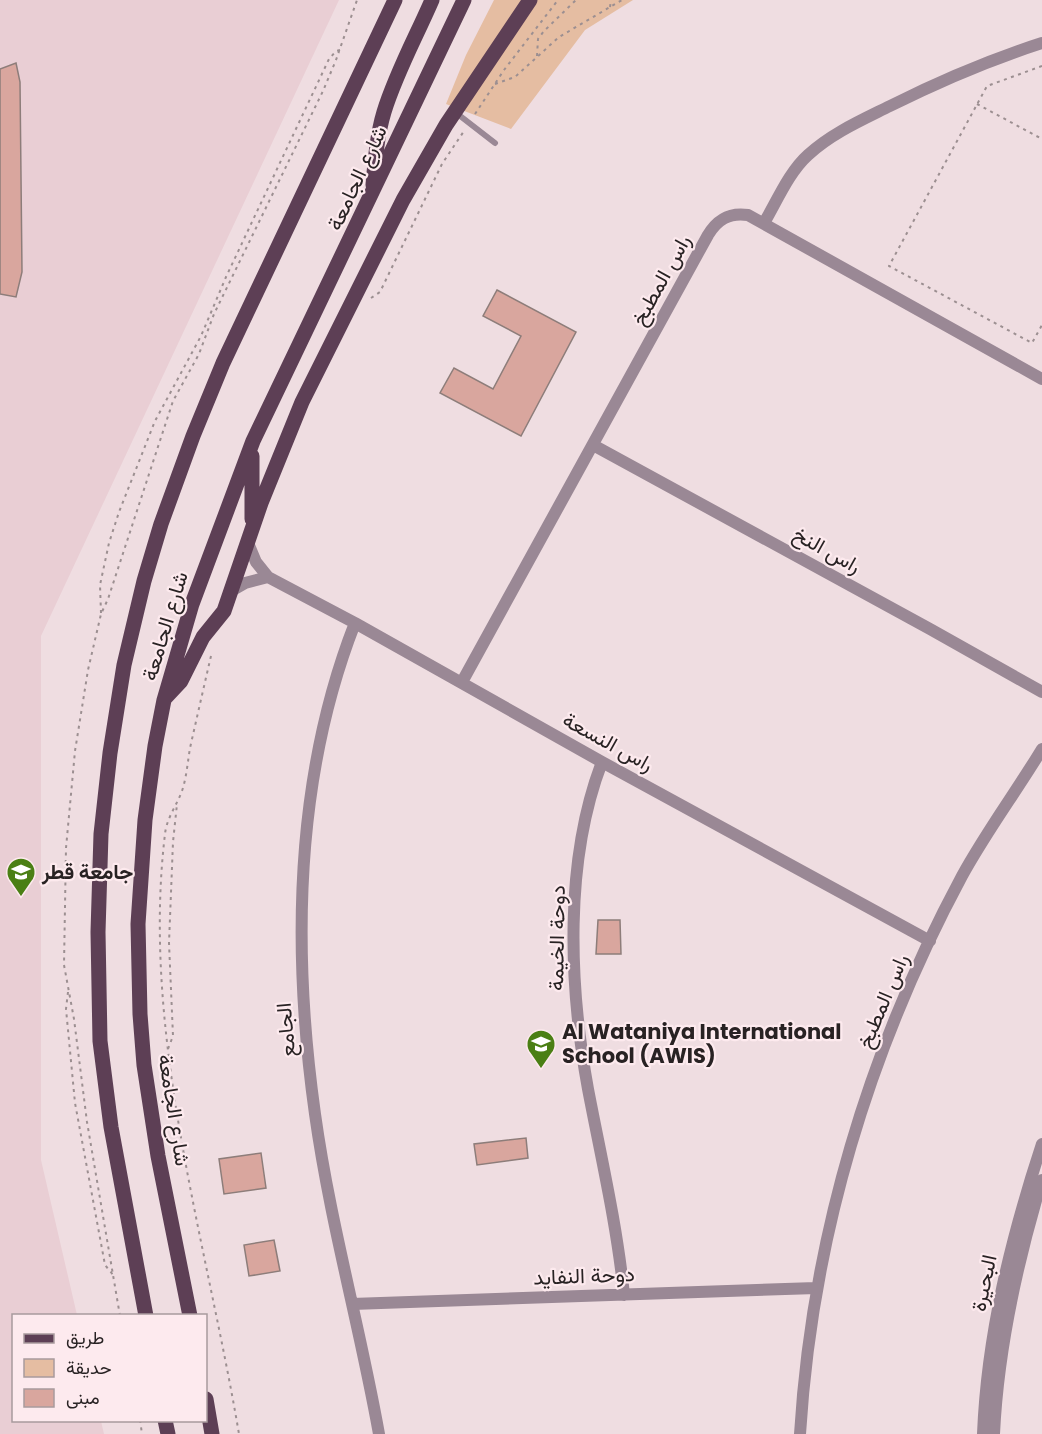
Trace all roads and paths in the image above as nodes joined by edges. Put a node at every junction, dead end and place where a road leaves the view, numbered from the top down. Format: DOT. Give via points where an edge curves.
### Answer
graph roads {
  1 [pos="357,0"];
  2 [pos="396,0"];
  3 [pos="432,0"];
  4 [pos="464,0"];
  5 [pos="530,0"];
  6 [pos="558,0"];
  7 [pos="576,0"];
  8 [pos="611,0"];
  9 [pos="622,0"];
  10 [pos="610,7"];
  11 [pos="1042,43"];
  12 [pos="340,50"];
  13 [pos="537,56"];
  14 [pos="1042,66"];
  15 [pos="495,84"];
  16 [pos="977,104"];
  17 [pos="454,111"];
  18 [pos="469,123"];
  19 [pos="1042,139"];
  20 [pos="495,143"];
  21 [pos="373,194"];
  22 [pos="764,223"];
  23 [pos="355,296"];
  24 [pos="1042,325"];
  25 [pos="1042,379"];
  26 [pos="253,441"];
  27 [pos="593,445"];
  28 [pos="250,537"];
  29 [pos="268,577"];
  30 [pos="231,591"];
  31 [pos="101,614"];
  32 [pos="355,623"];
  33 [pos="213,648"];
  34 [pos="462,682"];
  35 [pos="1042,692"];
  36 [pos="164,699"];
  37 [pos="1042,749"];
  38 [pos="602,762"];
  39 [pos="177,801"];
  40 [pos="930,941"];
  41 [pos="68,992"];
  42 [pos="168,1049"];
  43 [pos="1042,1144"];
  44 [pos="1042,1180"];
  45 [pos="1034,1202"];
  46 [pos="114,1277"];
  47 [pos="816,1288"];
  48 [pos="624,1295"];
  49 [pos="352,1304"];
  50 [pos="120,1314"];
  51 [pos="146,1314"];
  52 [pos="189,1314"];
  53 [pos="207,1405"];
  54 [pos="212,1434"];
  55 [pos="239,1434"];
  56 [pos="379,1434"];
  57 [pos="801,1434"];
  58 [pos="983,1434"];
  59 [pos="994,1434"];
  1 -- 12 [label="path"];
  2 -- 51 [label="main road, شارع الجامعة" via="201,415 161,524 124,665 101,834 100,1041 111,1127"];
  3 -- 21 [label="main road" via="384,113"];
  4 -- 21 [label="main road, شارع الجامعة"];
  5 -- 17 [label="main road"];
  6 -- 15 [label="path"];
  7 -- 13 [label="path" via="538,39"];
  8 -- 10 [label="path"];
  9 -- 10 [label="path"];
  10 -- 13 [label="path" via="559,37"];
  11 -- 22 [label="street" via="935,84 830,139 807,155"];
  12 -- 31 [label="path" via="277,189 214,314 199,354 173,400"];
  12 -- 31 [label="path" via="329,59 201,336 155,420 109,543 100,585"];
  13 -- 15 [label="path" via="515,77"];
  14 -- 16 [label="path" via="987,86"];
  15 -- 18 [label="path"];
  16 -- 19 [label="path"];
  16 -- 24 [label="path" via="889,266 1032,343"];
  17 -- 18 [label="lane"];
  17 -- 23 [label="main road"];
  18 -- 20 [label="lane"];
  18 -- 23 [label="path" via="442,164 380,292 366,299"];
  21 -- 26 [label="main road, شارع الجامعة"];
  22 -- 25 [label="street, راس المطبخ"];
  22 -- 27 [label="street, راس المطبخ" via="741,214 726,217 713,227"];
  23 -- 28 [label="main road" via="303,402"];
  26 -- 28 [label="main road"];
  26 -- 36 [label="main road, شارع الجامعة" via="192,604"];
  27 -- 34 [label="street, راس المطبخ"];
  27 -- 35 [label="street, راس النخ"];
  28 -- 29 [label="street, راس النسعة" via="256,562"];
  28 -- 30 [label="main road"];
  29 -- 30 [label="street"];
  29 -- 32 [label="street, راس النسعة"];
  30 -- 36 [label="main road" via="220,617 198,645 189,669"];
  31 -- 41 [label="path" via="88,670 69,813 64,965"];
  32 -- 34 [label="street, راس النسعة"];
  32 -- 49 [label="street, الجامع" via="330,696 312,785 301,959 315,1116"];
  33 -- 39 [label="path" via="184,786"];
  34 -- 38 [label="street, راس النسعة"];
  36 -- 52 [label="main road, شارع الجامعة" via="145,820 138,924 140,1014 158,1156"];
  37 -- 40 [label="street, راس المطبخ" via="963,874"];
  38 -- 40 [label="street, راس النسعة"];
  38 -- 48 [label="street, دوحة الخيمة" via="584,822 574,952 580,1040"];
  39 -- 42 [label="path" via="169,943 173,1036"];
  39 -- 42 [label="path" via="165,832 162,892"];
  40 -- 47 [label="street, راس المطبخ" via="864,1100 842,1174"];
  41 -- 46 [label="path"];
  41 -- 46 [label="path" via="66,1009 75,1103 105,1265"];
  42 -- 55 [label="path"];
  43 -- 45 [label="street, البحيرة"];
  44 -- 45 [label="street, البحيرة"];
  45 -- 58 [label="street, البحيرة" via="1003,1286 992,1344"];
  45 -- 59 [label="street, البحيرة" via="1003,1346"];
  46 -- 50 [label="path"];
  47 -- 48 [label="street, دوحة النفايد"];
  47 -- 57 [label="street, راس المطبخ"];
  48 -- 49 [label="street, دوحة النفايد"];
  49 -- 56 [label="street, الجامع"];
  53 -- 54 [label="main road"];
}
